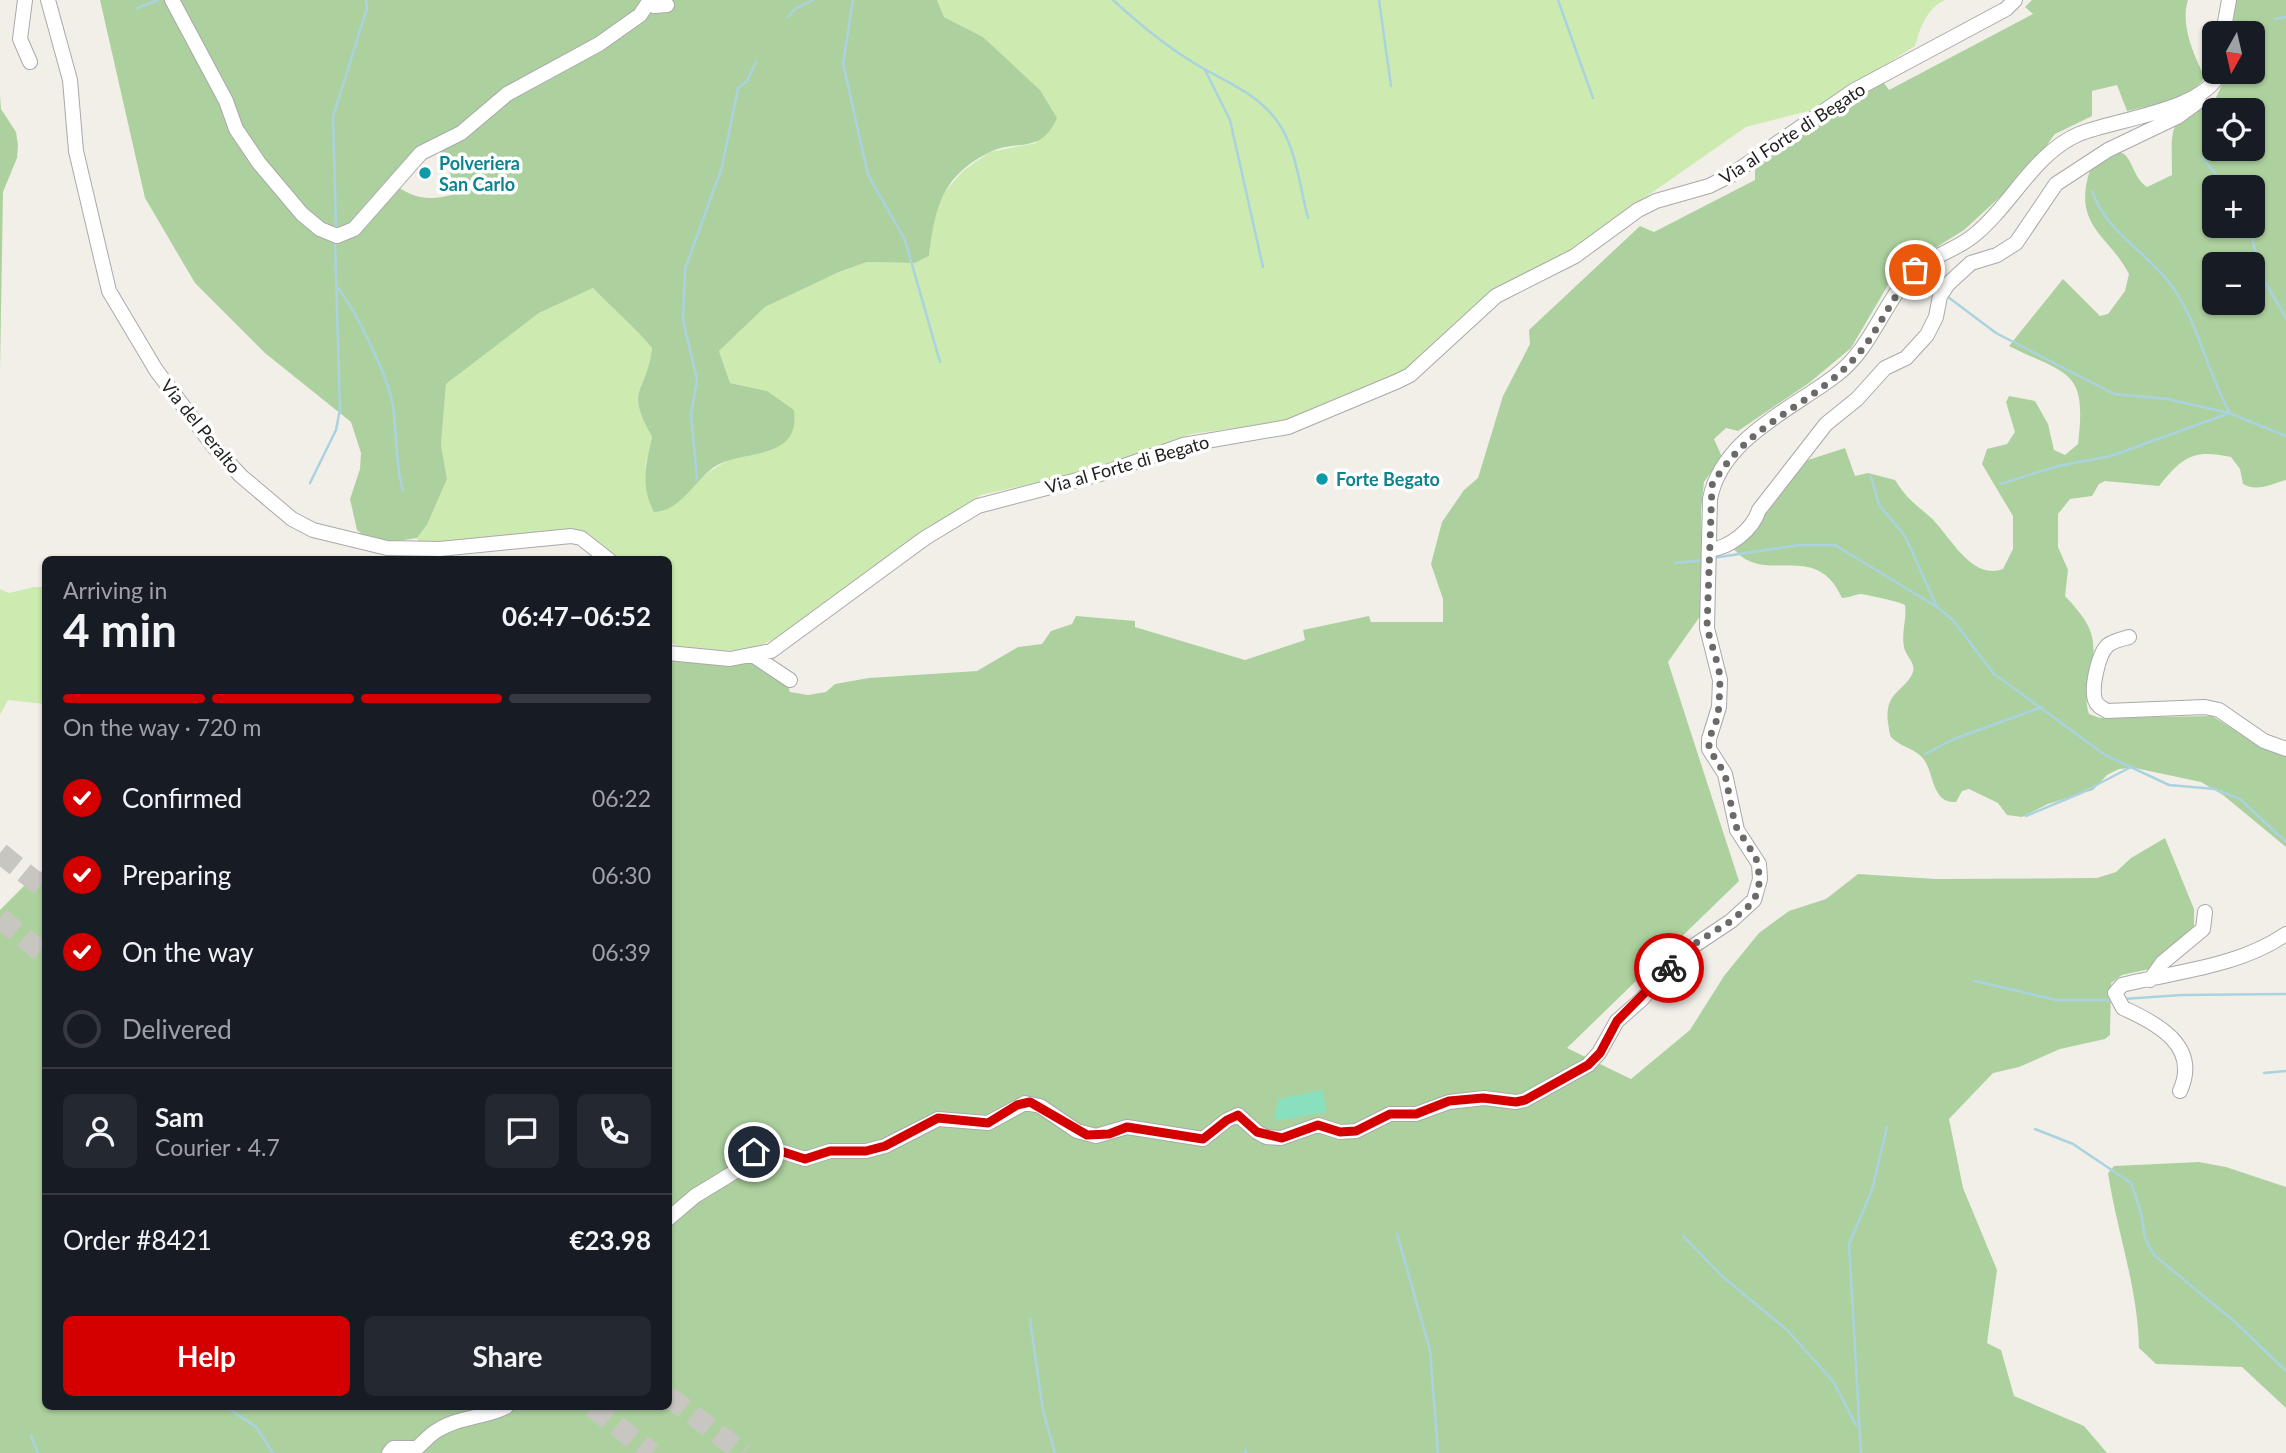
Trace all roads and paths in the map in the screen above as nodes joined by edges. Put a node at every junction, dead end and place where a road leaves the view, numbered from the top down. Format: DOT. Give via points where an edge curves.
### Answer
graph roads {
  1 [pos="25,0"];
  2 [pos="48,0"];
  3 [pos="173,0"];
  4 [pos="651,0"];
  5 [pos="2015,0"];
  6 [pos="2229,0"];
  7 [pos="667,5"];
  8 [pos="2225,21"];
  9 [pos="30,62"];
  10 [pos="2212,84"];
  11 [pos="2208,90"];
  12 [pos="1709,550"];
  13 [pos="605,556"];
  14 [pos="2129,637"];
  15 [pos="672,653"];
  16 [pos="754,656"];
  17 [pos="790,680"];
  18 [pos="2286,749"];
  19 [pos="2205,912"];
  20 [pos="2286,934"];
  21 [pos="2150,980"];
  22 [pos="2180,1091"];
  23 [pos="672,1216"];
  24 [pos="497,1410"];
  25 [pos="389,1453"];
  1 -- 9 [label="street" via="20,38"];
  2 -- 13 [label="street, Via del Peralto" via="70,79 76,151 109,291 156,370 241,476 292,519 313,530 387,548 440,549 571,537 581,538"];
  3 -- 4 [label="street" via="236,129 259,163 302,214 337,236 354,229 421,153 461,133 507,94 599,44 640,15"];
  4 -- 7 [label="street" via="655,6"];
  5 -- 16 [label="street, Via al Forte di Begato" via="1996,15 1853,91 1731,175 1638,210 1575,256 1496,296 1404,378 1288,427 1183,445 1104,473 978,506 925,538 771,651"];
  6 -- 8 [label="street"];
  10 -- 11 [label="street"];
  11 -- 12 [label="street" via="2177,117 2108,150 2056,184 2016,243 1971,263 1948,284 1927,335 1826,424 1742,534"];
  11 -- 12 [label="street" via="2057,146 1986,226 1915,270 1853,361 1758,429 1722,468 1712,485"];
  12 -- 23 [label="street" via="1707,628 1720,680 1709,749 1725,774 1735,825 1756,858 1757,894 1731,921 1691,946 1617,1021 1588,1065 1516,1102 1483,1098 1449,1101 1416,1114 1390,1114 1356,1131 1318,1125 1282,1138 1257,1132 1238,1115 1203,1139 1127,1127 1096,1136 1077,1131 1040,1106 1025,1103 988,1123 938,1118 866,1151 830,1151 805,1159 774,1149 759,1150"];
  14 -- 18 [label="street" via="2105,648 2096,674 2094,698 2100,707 2107,711 2219,709 2264,741"];
  15 -- 16 [label="street, Via al Forte di Begato" via="730,659"];
  16 -- 17 [label="street"];
  19 -- 21 [label="street" via="2203,929 2162,963"];
  20 -- 21 [label="street" via="2261,949"];
  21 -- 22 [label="street" via="2122,985 2115,993 2118,1003 2148,1019 2180,1048 2187,1077"];
  24 -- 25 [label="street" via="437,1430 417,1448 393,1448"];
}
